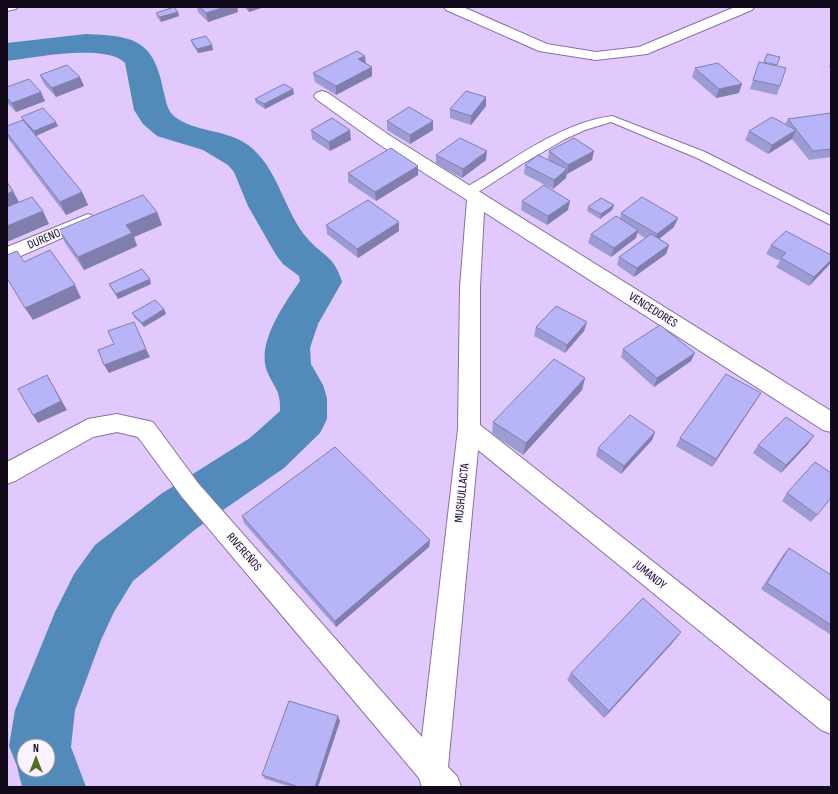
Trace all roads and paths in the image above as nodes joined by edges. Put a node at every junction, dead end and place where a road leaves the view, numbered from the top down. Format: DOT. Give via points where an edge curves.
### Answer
graph roads {
  1 [pos="13,7"];
  2 [pos="451,7"];
  3 [pos="747,7"];
  4 [pos="7,8"];
  5 [pos="322,96"];
  6 [pos="472,195"];
  7 [pos="104,212"];
  8 [pos="831,221"];
  9 [pos="7,255"];
  10 [pos="831,423"];
  11 [pos="469,429"];
  12 [pos="7,474"];
  13 [pos="831,720"];
  14 [pos="438,782"];
  1 -- 4 [label="lane"];
  2 -- 3 [label="street" via="544,48 596,56 642,51"];
  5 -- 6 [label="street, VENCEDORES" via="386,141"];
  6 -- 8 [label="lane" via="487,179 534,152 585,125 612,119 701,155"];
  6 -- 10 [label="street, VENCEDORES"];
  6 -- 11 [label="street, MUSHULLACTA"];
  7 -- 9 [label="street, DURENO"];
  11 -- 13 [label="street, JUMANDY"];
  11 -- 14 [label="street, MUSHULLACTA"];
  12 -- 14 [label="street, RIVEREÑOS" via="88,428 117,423 145,429 198,499"];
}
